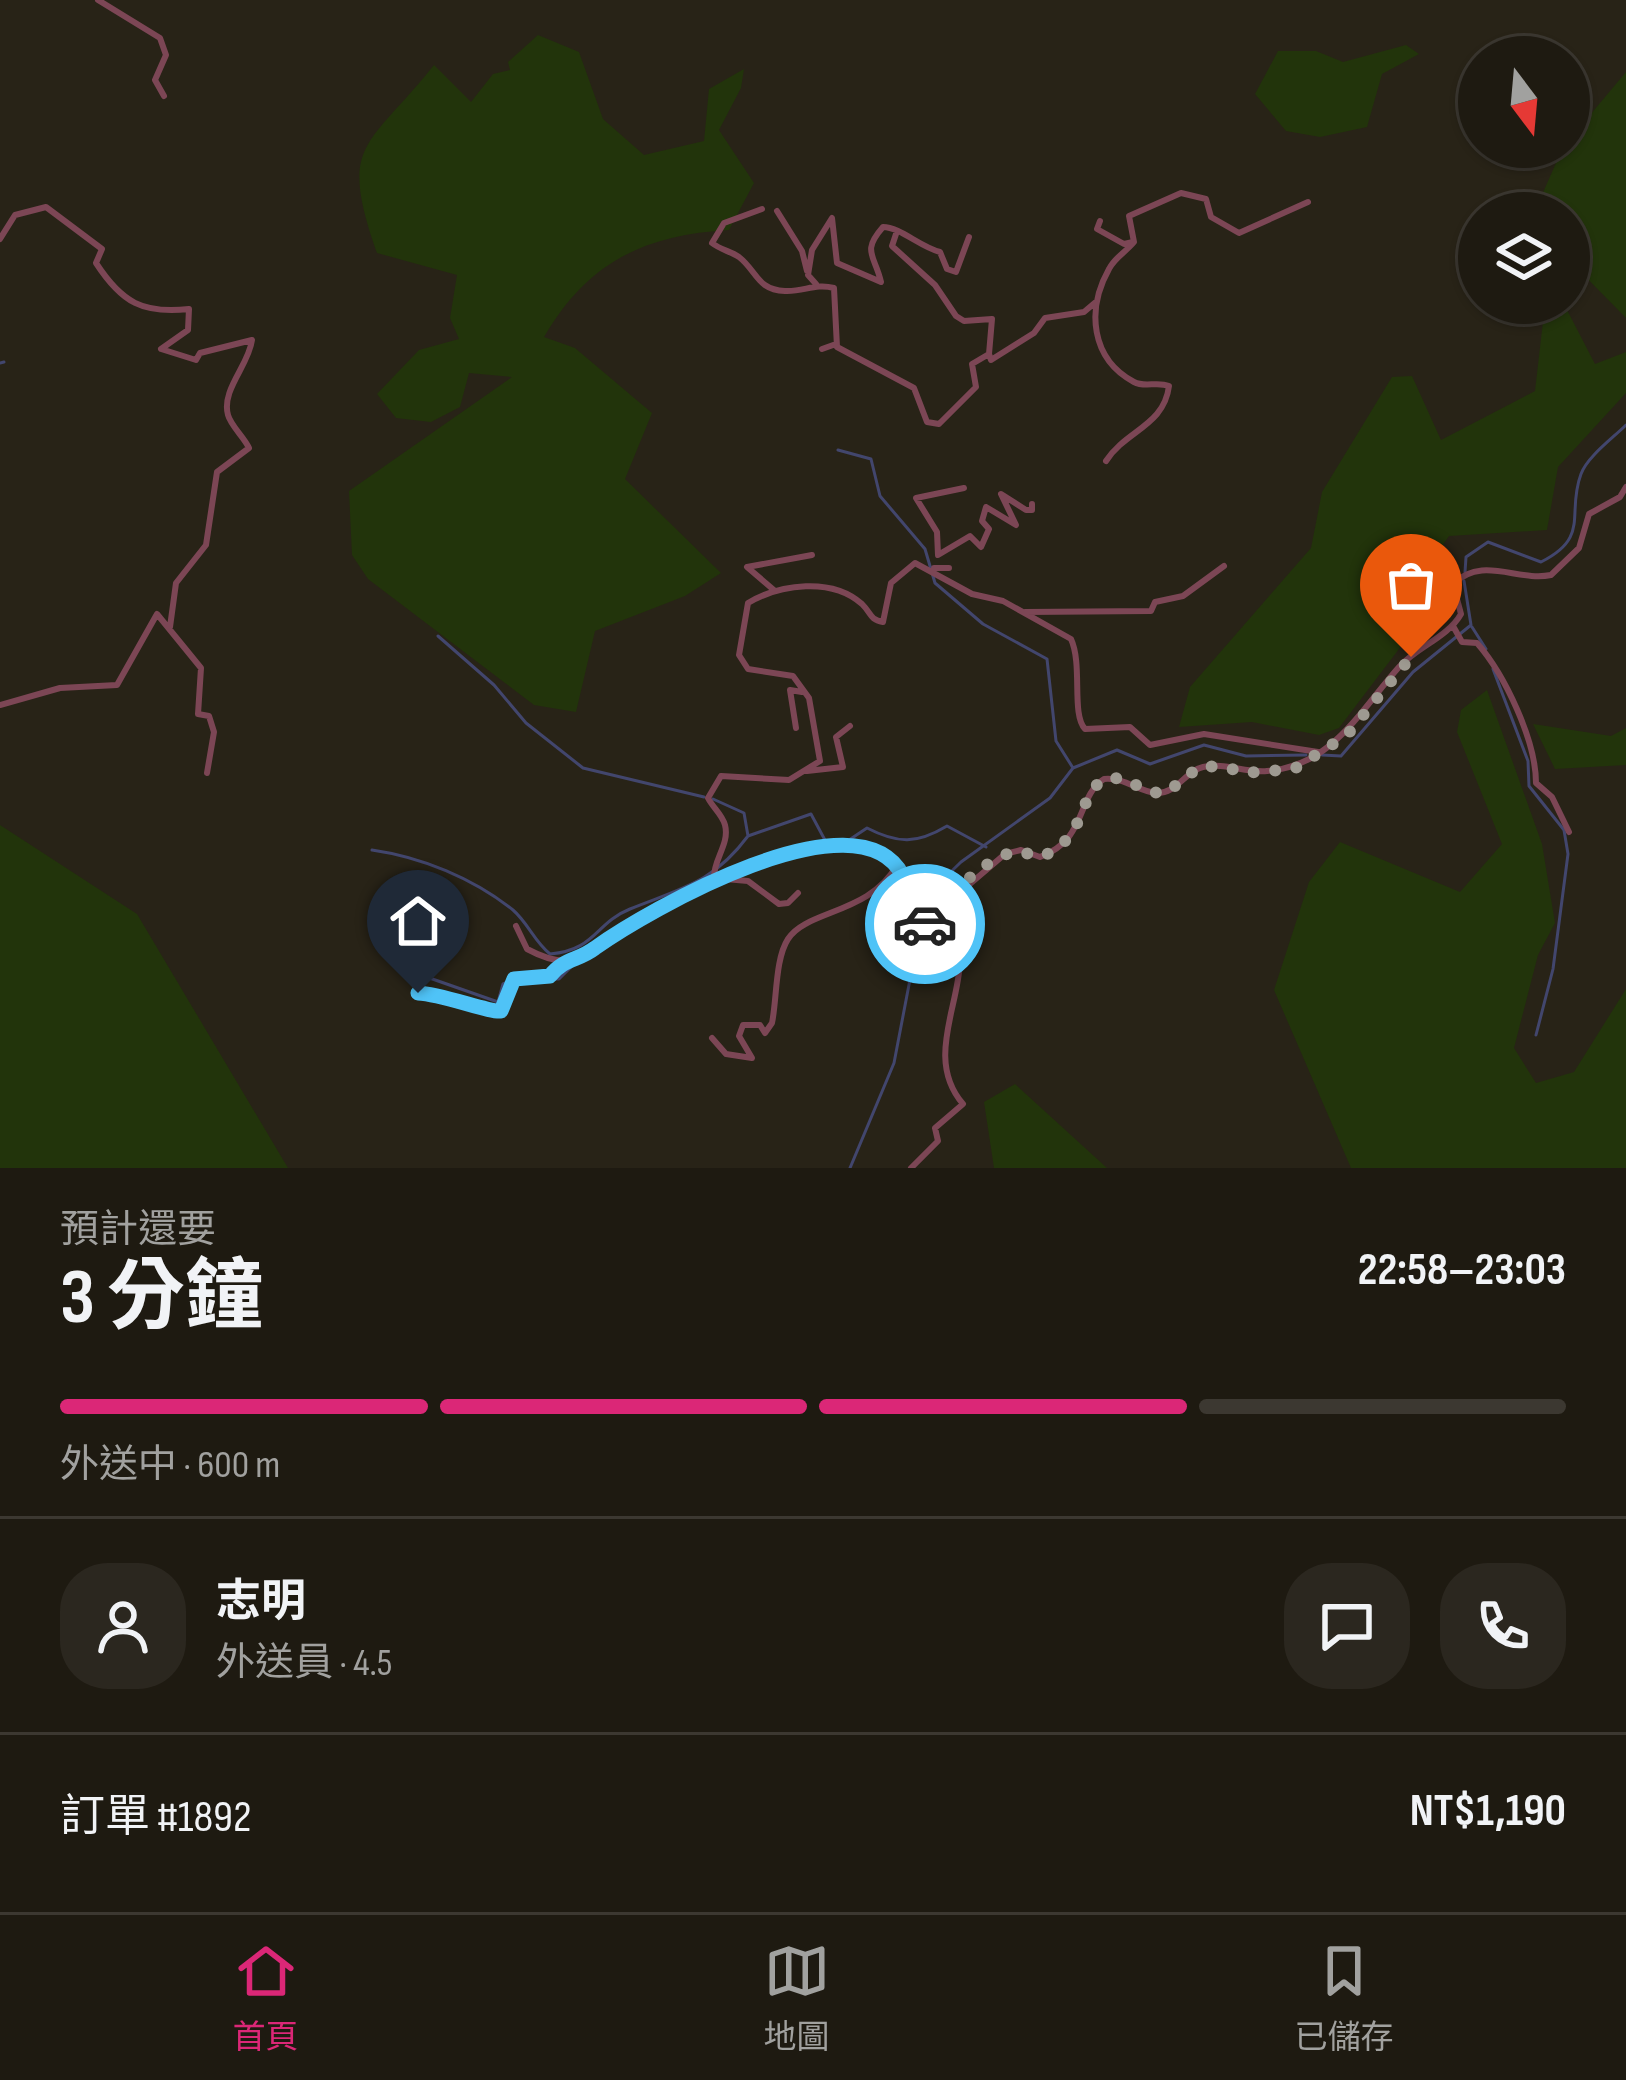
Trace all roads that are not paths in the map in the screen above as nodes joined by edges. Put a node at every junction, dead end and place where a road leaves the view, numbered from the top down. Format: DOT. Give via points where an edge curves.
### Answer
graph roads {
  1 [pos="98,0"];
  2 [pos="164,96"];
  3 [pos="1308,202"];
  4 [pos="763,209"];
  5 [pos="777,211"];
  6 [pos="1100,220"];
  7 [pos="897,231"];
  8 [pos="969,237"];
  9 [pos="0,239"];
  10 [pos="1135,242"];
  11 [pos="808,275"];
  12 [pos="816,284"];
  13 [pos="1096,301"];
  14 [pos="836,344"];
  15 [pos="822,349"];
  16 [pos="989,354"];
  17 [pos="1106,461"];
  18 [pos="1626,487"];
  19 [pos="964,488"];
  20 [pos="1032,504"];
  21 [pos="812,555"];
  22 [pos="938,555"];
  23 [pos="1224,566"];
  24 [pos="949,568"];
  25 [pos="930,569"];
  26 [pos="775,591"];
  27 [pos="1021,612"];
  28 [pos="1453,626"];
  29 [pos="170,627"];
  30 [pos="804,692"];
  31 [pos="0,706"];
  32 [pos="850,726"];
  33 [pos="796,728"];
  34 [pos="1318,752"];
  35 [pos="803,771"];
  36 [pos="207,773"];
  37 [pos="1569,832"];
  38 [pos="897,866"];
  39 [pos="719,879"];
  40 [pos="971,880"];
  41 [pos="798,893"];
  42 [pos="516,926"];
  43 [pos="562,961"];
  44 [pos="418,993"];
  45 [pos="712,1038"];
  46 [pos="911,1168"];
  1 -- 2 [label="street" via="160,38 166,55 155,80"];
  3 -- 10 [label="street" via="1239,233 1211,218 1206,199 1181,193 1130,216"];
  4 -- 12 [label="street" via="724,223 712,243 776,291"];
  5 -- 11 [label="street"];
  6 -- 10 [label="street" via="1106,236"];
  7 -- 8 [label="street" via="940,252 956,272"];
  7 -- 11 [label="street" via="883,227 869,243 881,282 836,263 836,224 826,220"];
  7 -- 16 [label="street" via="892,246 956,316 992,319"];
  9 -- 29 [label="street" via="15,215 46,206 102,249 96,263 140,308 189,309 188,330 160,349 196,360 252,340 226,399 228,421 249,448 218,472 206,545 176,583"];
  10 -- 13 [label="street" via="1108,270"];
  11 -- 12 [label="street"];
  12 -- 14 [label="street" via="834,288"];
  13 -- 16 [label="street" via="1084,313 1055,313 992,360"];
  13 -- 17 [label="street" via="1096,344 1107,361 1139,386 1169,386 1155,420"];
  14 -- 15 [label="street"];
  14 -- 16 [label="street" via="914,388 927,422 939,424 976,387 972,364"];
  18 -- 28 [label="street" via="1589,514 1580,548 1551,574 1493,567 1453,584 1461,614"];
  19 -- 22 [label="street" via="916,498 937,532"];
  20 -- 22 [label="street" via="1025,510 1001,494 1016,525 986,507 981,547 970,536"];
  21 -- 26 [label="street" via="747,567"];
  22 -- 25 [label="street"];
  23 -- 27 [label="street" via="1151,611"];
  24 -- 25 [label="street"];
  25 -- 26 [label="street" via="910,564 891,583 884,622 818,586"];
  25 -- 27 [label="street"];
  26 -- 30 [label="street" via="748,603 739,655 748,669 793,676"];
  27 -- 34 [label="street" via="1071,639 1076,716 1085,729 1130,727 1150,745 1204,734"];
  28 -- 34 [label="street" via="1401,665 1347,735"];
  28 -- 37 [label="street" via="1501,670 1537,760 1536,783"];
  29 -- 31 [label="street" via="157,614 117,685 60,688"];
  29 -- 36 [label="street" via="201,668 197,714 209,716 214,732"];
  30 -- 33 [label="street" via="790,690 788,698"];
  30 -- 35 [label="street" via="820,755"];
  32 -- 35 [label="street" via="836,737 843,767"];
  34 -- 40 [label="street" via="1294,769 1199,767 1166,793 1104,779 1090,790 1083,822 1055,850 1005,854"];
  35 -- 39 [label="street" via="789,780 721,776 708,798 726,827 712,870"];
  38 -- 39 [label="street" via="849,847 799,848"];
  38 -- 40 [label="street" via="902,921 920,928"];
  38 -- 45 [label="street" via="869,896 787,940 772,1023 765,1034 760,1025 743,1025 739,1036 752,1058 726,1054"];
  39 -- 41 [label="street" via="748,881 779,904"];
  39 -- 43 [label="street"];
  40 -- 46 [label="street" via="952,925 962,969 945,1027 951,1090 963,1104 935,1128 938,1141"];
  42 -- 43 [label="street" via="527,950"];
  43 -- 44 [label="street" via="550,976 514,979 501,1011"];
}
